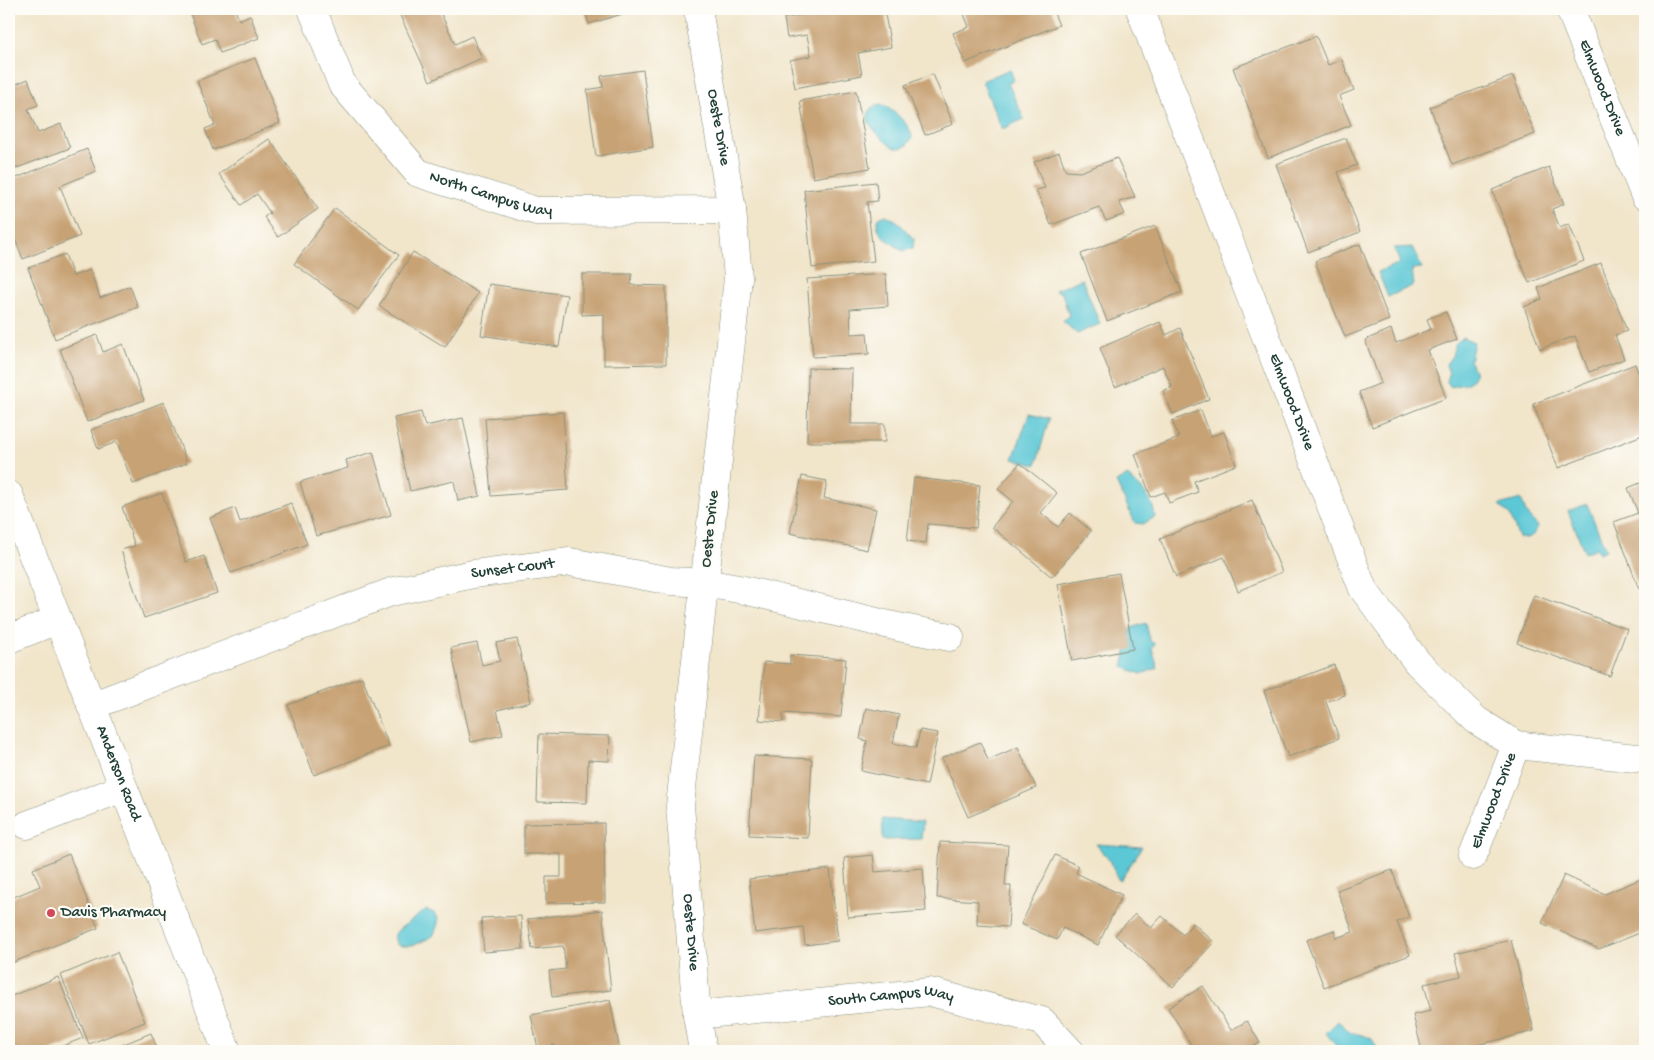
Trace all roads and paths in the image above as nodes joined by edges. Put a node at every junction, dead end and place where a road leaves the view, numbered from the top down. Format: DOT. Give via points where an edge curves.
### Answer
graph roads {
  1 [pos="312,9"];
  2 [pos="698,9"];
  3 [pos="1140,9"];
  4 [pos="1570,9"];
  5 [pos="1645,196"];
  6 [pos="732,210"];
  7 [pos="9,495"];
  8 [pos="705,583"];
  9 [pos="57,620"];
  10 [pos="950,637"];
  11 [pos="9,639"];
  12 [pos="92,706"];
  13 [pos="1516,745"];
  14 [pos="1645,757"];
  15 [pos="123,788"];
  16 [pos="27,825"];
  17 [pos="1473,856"];
  18 [pos="697,1015"];
  19 [pos="227,1051"];
  20 [pos="703,1051"];
  21 [pos="1070,1051"];
  1 -- 6 [label="street, North Campus Way" via="342,84 418,173 536,211"];
  2 -- 6 [label="street, Oeste Drive"];
  3 -- 13 [label="street, Elmwood Drive" via="1363,589 1417,662 1476,720"];
  4 -- 5 [label="street, Elmwood Drive"];
  6 -- 8 [label="street, Oeste Drive" via="738,278"];
  7 -- 9 [label="street, Anderson Road"];
  8 -- 10 [label="street, Sunset Court"];
  8 -- 12 [label="street, Sunset Court" via="570,562 474,574 391,592"];
  8 -- 18 [label="street, Oeste Drive" via="680,806"];
  9 -- 11 [label="street"];
  9 -- 12 [label="street, Anderson Road"];
  12 -- 15 [label="street, Anderson Road"];
  13 -- 14 [label="street, Elmwood Drive"];
  13 -- 17 [label="street, Elmwood Drive"];
  15 -- 16 [label="street"];
  15 -- 19 [label="street, Anderson Road"];
  18 -- 20 [label="street, Oeste Drive"];
  18 -- 21 [label="street, South Campus Way" via="930,992 1042,1021"];
}
